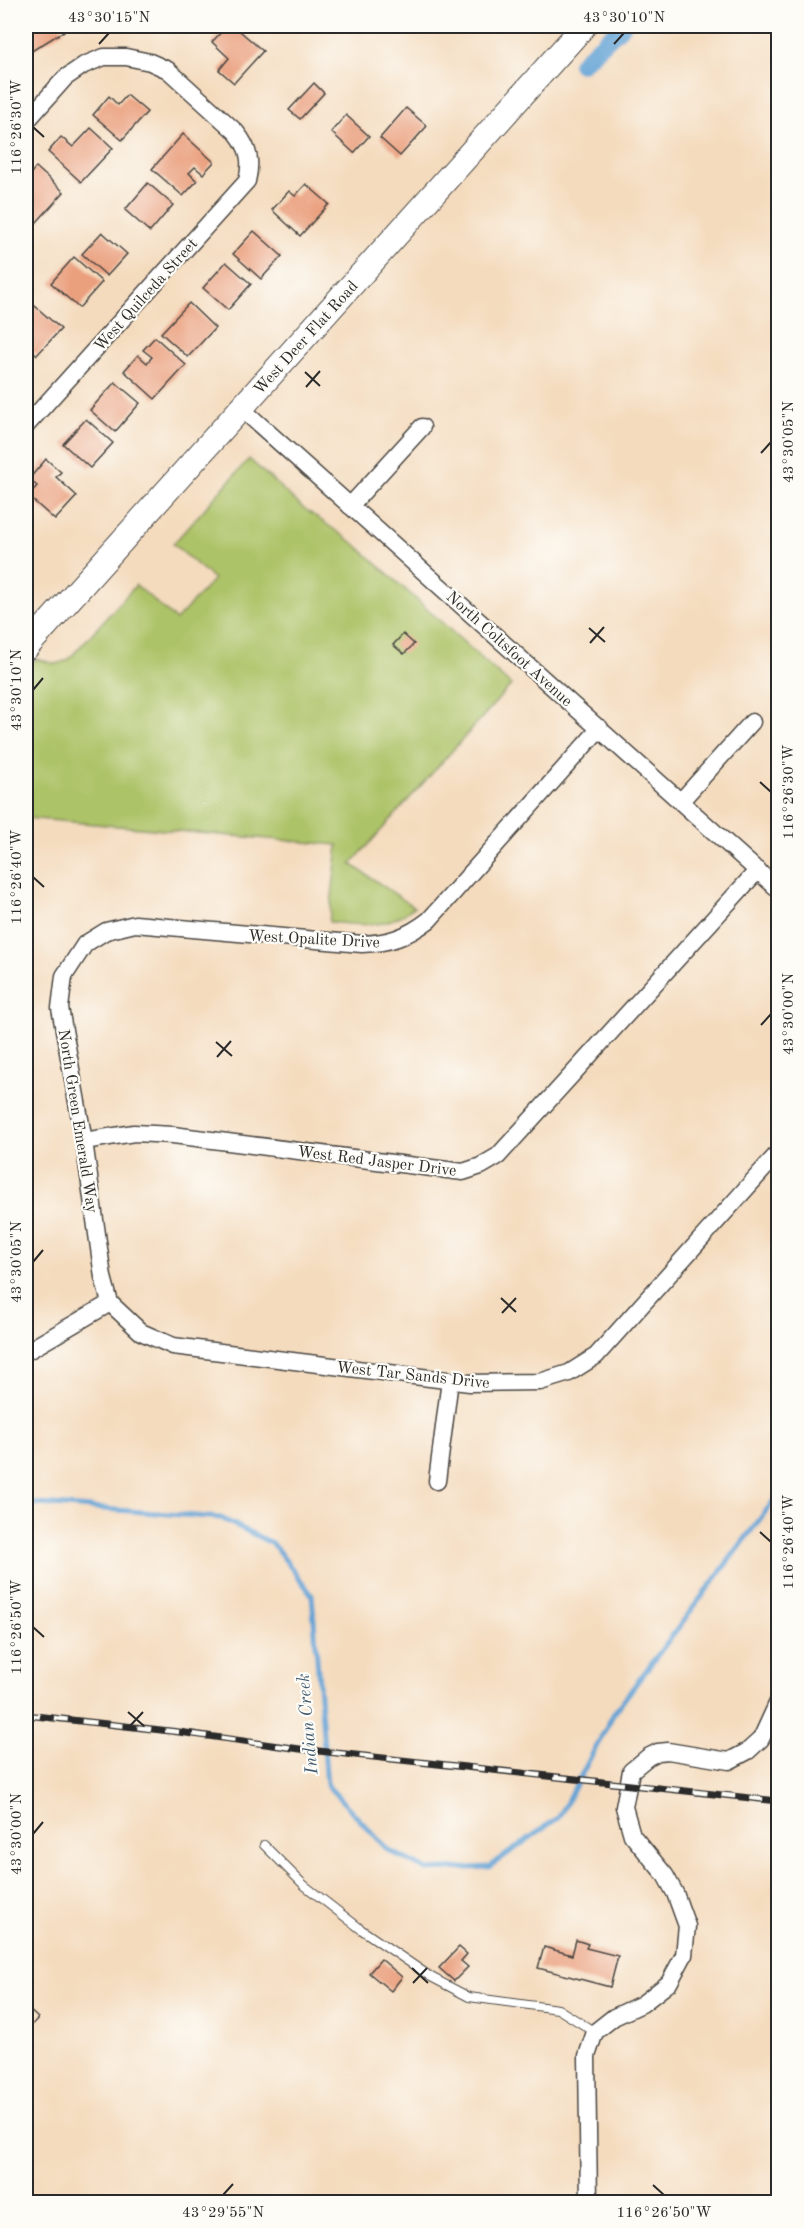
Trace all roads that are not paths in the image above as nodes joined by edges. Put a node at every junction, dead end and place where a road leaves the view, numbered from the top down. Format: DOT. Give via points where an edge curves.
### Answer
graph roads {
  1 [pos="584,26"];
  2 [pos="26,122"];
  3 [pos="241,408"];
  4 [pos="26,426"];
  5 [pos="422,427"];
  6 [pos="350,506"];
  7 [pos="26,648"];
  8 [pos="752,722"];
  9 [pos="600,728"];
  10 [pos="681,801"];
  11 [pos="758,870"];
  12 [pos="778,889"];
  13 [pos="84,944"];
  14 [pos="84,1141"];
  15 [pos="778,1153"];
  16 [pos="110,1303"];
  17 [pos="26,1352"];
  18 [pos="450,1380"];
  19 [pos="437,1481"];
  20 [pos="778,1702"];
  21 [pos="264,1845"];
  22 [pos="595,2032"];
  23 [pos="589,2202"];
  1 -- 3 [label="street, West Deer Flat Road"];
  2 -- 4 [label="street, West Quilceda Street" via="65,78 84,65 104,57 126,57 168,70 236,132 250,155 247,181"];
  3 -- 6 [label="street, North Coltsfoot Avenue"];
  3 -- 7 [label="street, West Deer Flat Road"];
  5 -- 6 [label="street"];
  6 -- 9 [label="street, North Coltsfoot Avenue"];
  8 -- 10 [label="street"];
  9 -- 10 [label="street, North Coltsfoot Avenue"];
  9 -- 13 [label="street, West Opalite Drive" via="429,920 400,939 362,944 135,924 106,931"];
  10 -- 11 [label="street, North Coltsfoot Avenue"];
  11 -- 12 [label="street, North Coltsfoot Avenue"];
  11 -- 14 [label="street, West Red Jasper Drive" via="498,1156 481,1166 463,1172 173,1135 134,1133"];
  13 -- 14 [label="street, North Green Emerald Way" via="63,976 60,1008"];
  14 -- 16 [label="street, North Green Emerald Way"];
  15 -- 18 [label="street, West Tar Sands Drive" via="596,1356 569,1373 540,1382"];
  16 -- 17 [label="street"];
  16 -- 18 [label="street, West Tar Sands Drive" via="141,1332 173,1346"];
  18 -- 19 [label="street"];
  20 -- 22 [label="street" via="760,1739 729,1761 658,1752 631,1771 624,1807 632,1835 675,1893 687,1926 684,1955 669,1983"];
  21 -- 22 [label="lane" via="304,1885 431,1977 469,1997 558,2009"];
  22 -- 23 [label="street" via="586,2056"];
}
